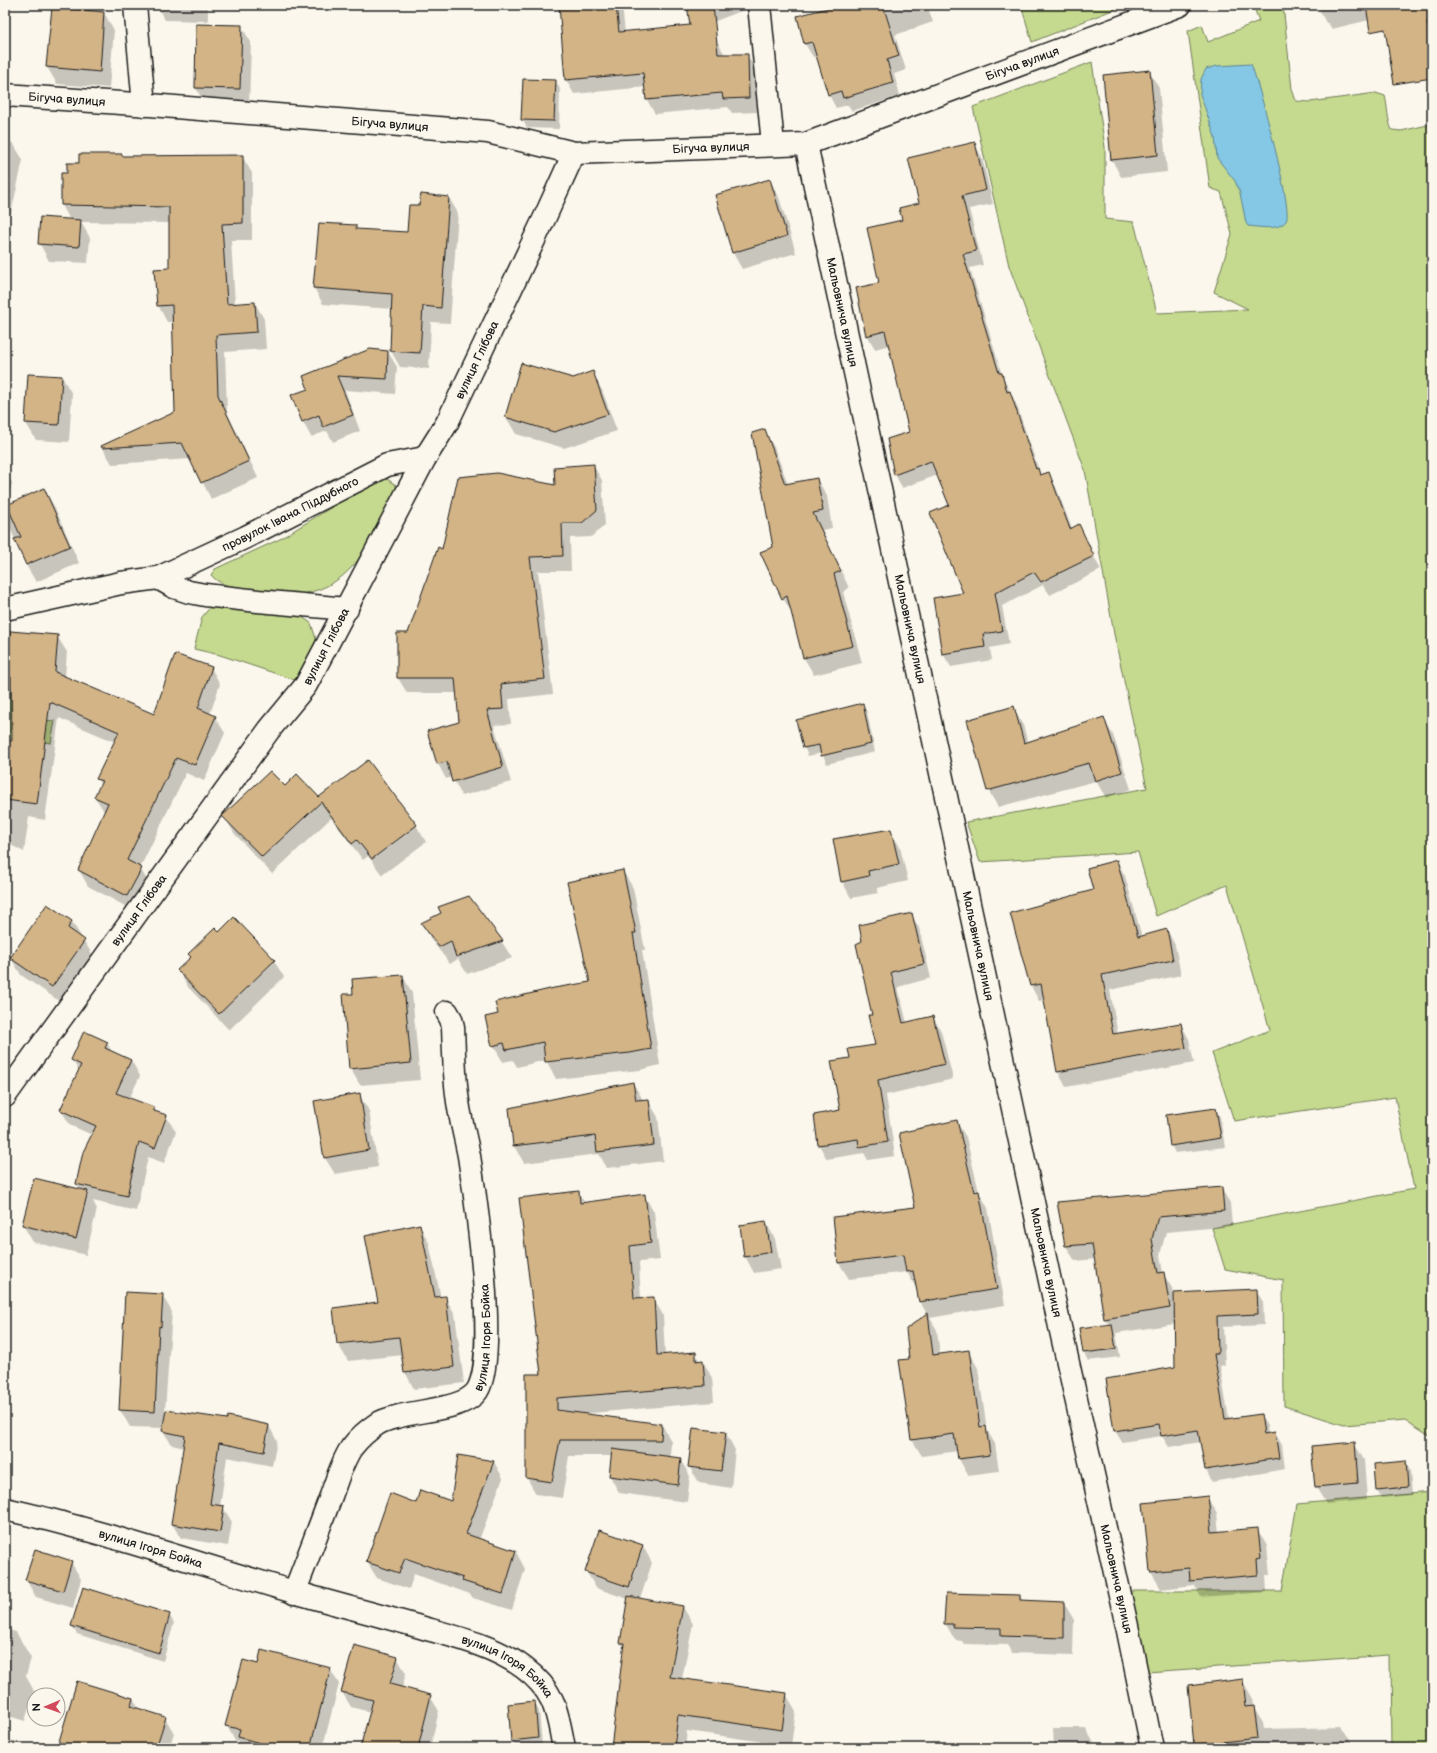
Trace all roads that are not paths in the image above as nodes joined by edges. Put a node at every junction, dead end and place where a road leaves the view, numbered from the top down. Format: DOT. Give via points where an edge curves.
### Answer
graph roads {
  1 [pos="135,5"];
  2 [pos="759,5"];
  3 [pos="1180,5"];
  4 [pos="5,95"];
  5 [pos="144,105"];
  6 [pos="773,144"];
  7 [pos="806,144"];
  8 [pos="574,153"];
  9 [pos="425,458"];
  10 [pos="158,578"];
  11 [pos="5,609"];
  12 [pos="347,609"];
  13 [pos="448,1012"];
  14 [pos="5,1096"];
  15 [pos="5,1509"];
  16 [pos="294,1593"];
  17 [pos="564,1748"];
  18 [pos="1152,1748"];
  1 -- 5 [label="street"];
  2 -- 6 [label="street"];
  3 -- 7 [label="street, Бігуча вулиця"];
  4 -- 5 [label="street, Бігуча вулиця"];
  5 -- 8 [label="street, Бігуча вулиця" via="488,132"];
  6 -- 7 [label="street, Бігуча вулиця"];
  6 -- 8 [label="street, Бігуча вулиця"];
  7 -- 18 [label="street, Мальовнича вулиця"];
  8 -- 9 [label="street, вулиця Глібова" via="447,423"];
  9 -- 10 [label="street, провулок Івана Піддубного" via="386,465 246,537"];
  9 -- 12 [label="street, вулиця Глібова"];
  10 -- 11 [label="street, провулок Івана Піддубного" via="121,583"];
  10 -- 12 [label="street" via="174,587 205,595"];
  12 -- 14 [label="street, вулиця Глібова" via="306,685 264,737"];
  13 -- 16 [label="street, вулиця Ігоря Бойка" via="452,1019 457,1095 470,1162 481,1248 486,1317 484,1374 476,1392 468,1399 388,1419 359,1438 346,1458"];
  15 -- 16 [label="street, вулиця Ігоря Бойка" via="68,1524"];
  16 -- 17 [label="street, вулиця Ігоря Бойка" via="455,1637 511,1659 535,1677 554,1701"];
}
